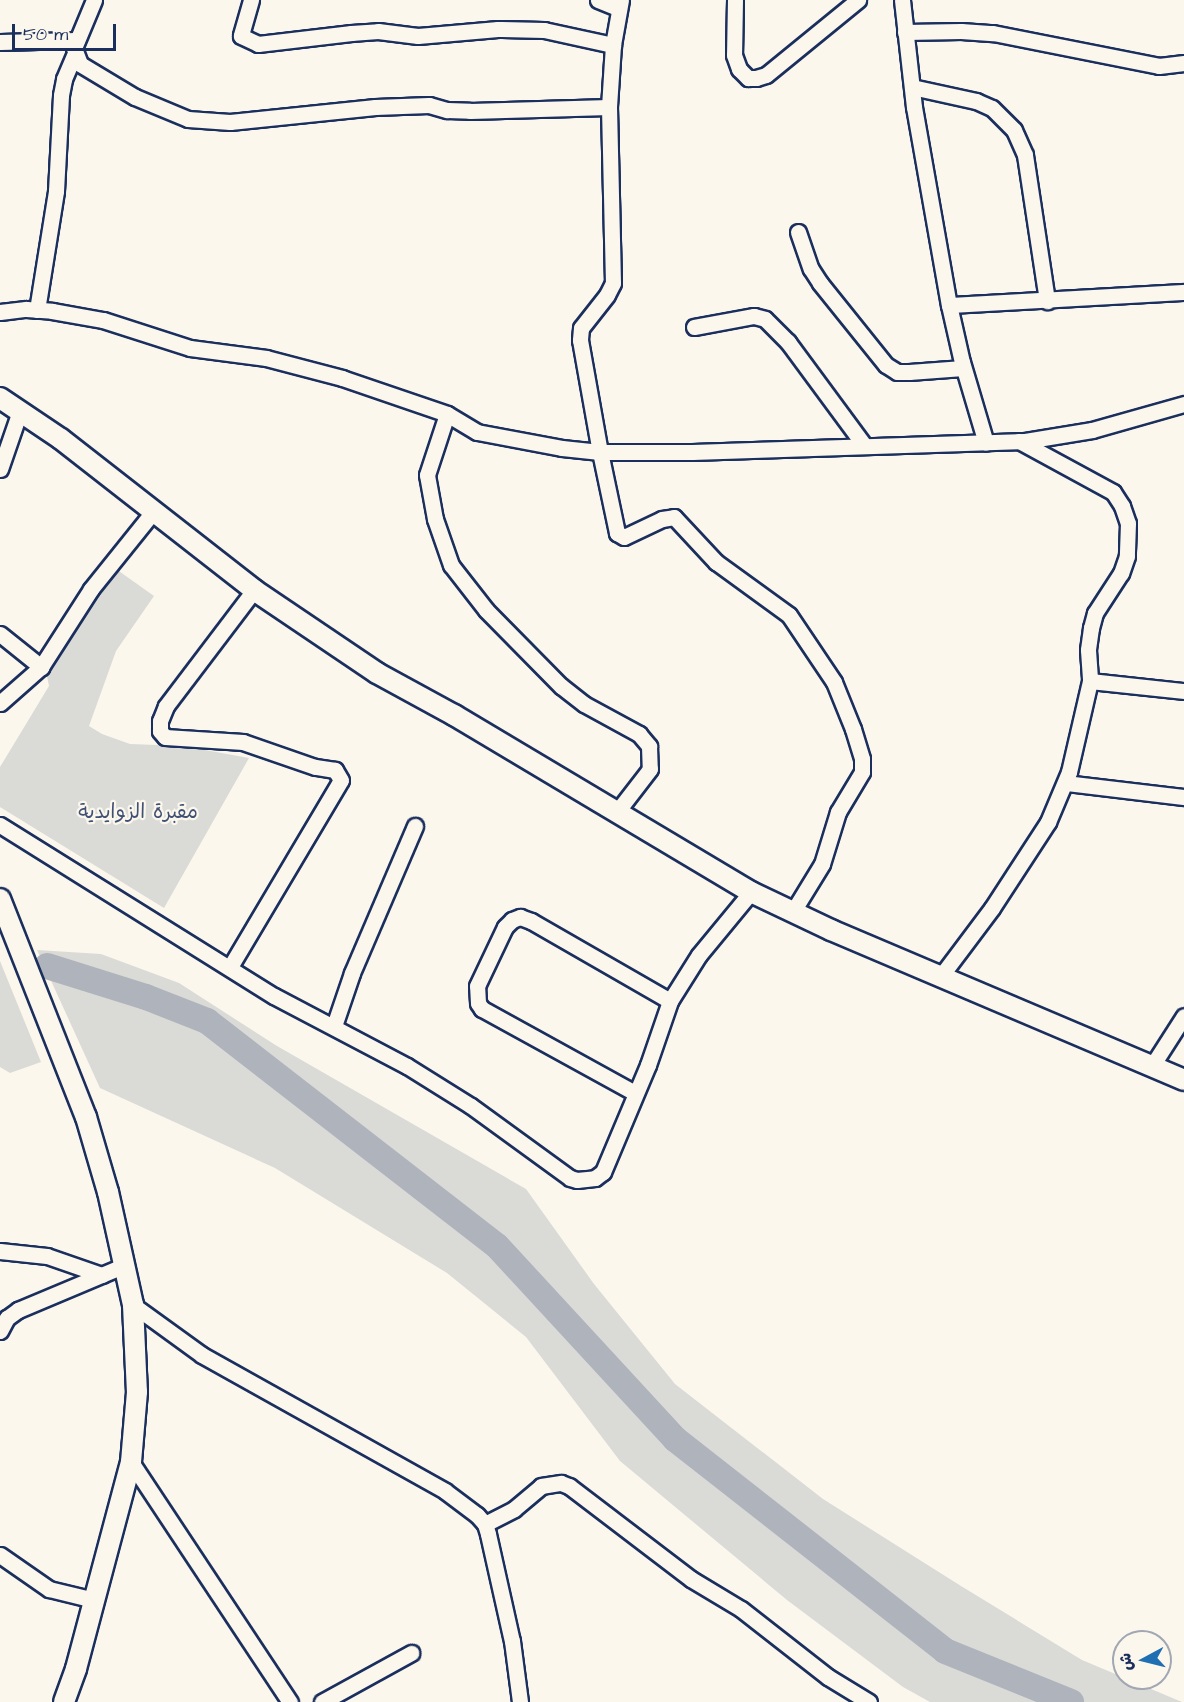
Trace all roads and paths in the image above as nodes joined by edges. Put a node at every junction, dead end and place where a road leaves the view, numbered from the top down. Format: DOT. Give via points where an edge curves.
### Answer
graph roads {
  1 [pos="94,0"];
  2 [pos="251,0"];
  3 [pos="598,0"];
  4 [pos="735,0"];
  5 [pos="858,0"];
  6 [pos="902,0"];
  7 [pos="620,4"];
  8 [pos="905,32"];
  9 [pos="0,42"];
  10 [pos="613,45"];
  11 [pos="76,47"];
  12 [pos="1184,63"];
  13 [pos="912,87"];
  14 [pos="609,107"];
  15 [pos="798,232"];
  16 [pos="1184,292"];
  17 [pos="1047,301"];
  18 [pos="949,305"];
  19 [pos="36,310"];
  20 [pos="0,312"];
  21 [pos="694,327"];
  22 [pos="963,368"];
  23 [pos="0,398"];
  24 [pos="1184,404"];
  25 [pos="20,411"];
  26 [pos="447,414"];
  27 [pos="1019,441"];
  28 [pos="986,444"];
  29 [pos="864,445"];
  30 [pos="600,452"];
  31 [pos="0,469"];
  32 [pos="153,512"];
  33 [pos="254,590"];
  34 [pos="0,634"];
  35 [pos="41,667"];
  36 [pos="1090,681"];
  37 [pos="1184,691"];
  38 [pos="0,703"];
  39 [pos="1066,783"];
  40 [pos="1184,797"];
  41 [pos="616,813"];
  42 [pos="0,825"];
  43 [pos="415,826"];
  44 [pos="751,892"];
  45 [pos="0,899"];
  46 [pos="792,912"];
  47 [pos="230,967"];
  48 [pos="941,976"];
  49 [pos="670,1001"];
  50 [pos="1184,1016"];
  51 [pos="334,1026"];
  52 [pos="1152,1066"];
  53 [pos="1184,1080"];
  54 [pos="635,1093"];
  55 [pos="0,1251"];
  56 [pos="125,1265"];
  57 [pos="102,1275"];
  58 [pos="133,1305"];
  59 [pos="0,1331"];
  60 [pos="131,1462"];
  61 [pos="485,1524"];
  62 [pos="0,1555"];
  63 [pos="94,1599"];
  64 [pos="411,1653"];
  65 [pos="282,1698"];
  66 [pos="64,1702"];
  67 [pos="322,1702"];
  68 [pos="520,1702"];
  69 [pos="869,1702"];
  1 -- 11 [label="street"];
  2 -- 10 [label="street" via="241,36 258,44 360,32 418,36 498,29 551,31"];
  3 -- 7 [label="street"];
  4 -- 5 [label="street" via="734,56 748,78 756,78 766,75"];
  6 -- 8 [label="street"];
  7 -- 10 [label="street"];
  8 -- 12 [label="street" via="993,33 1159,66"];
  8 -- 13 [label="street"];
  9 -- 11 [label="street"];
  10 -- 14 [label="street"];
  11 -- 14 [label="street" via="80,63 135,97 204,123 420,105 470,111"];
  11 -- 19 [label="street" via="61,94 56,191"];
  13 -- 17 [label="street" via="984,104 1014,130 1025,154"];
  13 -- 18 [label="street"];
  14 -- 30 [label="street" via="613,283 581,328 580,340"];
  15 -- 22 [label="street" via="820,283 886,365 897,372"];
  16 -- 17 [label="street"];
  17 -- 18 [label="street"];
  18 -- 22 [label="street"];
  19 -- 20 [label="street"];
  19 -- 26 [label="street" via="103,320 190,348 266,358 342,378"];
  21 -- 29 [label="street" via="754,316 765,319 788,342"];
  22 -- 28 [label="street"];
  23 -- 25 [label="street"];
  24 -- 27 [label="street" via="1092,430"];
  25 -- 31 [label="street"];
  25 -- 32 [label="street"];
  26 -- 30 [label="street" via="477,432"];
  26 -- 41 [label="street" via="427,475 435,519 451,566 486,610 561,686 584,704 639,734 649,746 650,769"];
  27 -- 28 [label="street"];
  27 -- 36 [label="street" via="1113,492 1128,523 1127,556 1121,573 1095,613 1091,628"];
  28 -- 29 [label="street"];
  29 -- 30 [label="street"];
  30 -- 46 [label="street" via="617,533 624,537 674,517 716,562 789,615 834,682 853,729 862,772 838,812 822,864"];
  32 -- 33 [label="street"];
  32 -- 35 [label="street" via="91,589"];
  33 -- 41 [label="street" via="377,673"];
  33 -- 47 [label="street" via="166,706 160,731 165,737 243,742 335,770 340,780"];
  34 -- 35 [label="street"];
  35 -- 38 [label="street"];
  36 -- 37 [label="street"];
  36 -- 39 [label="street"];
  39 -- 40 [label="street"];
  39 -- 48 [label="street" via="1027,856"];
  41 -- 44 [label="street"];
  42 -- 47 [label="street"];
  43 -- 51 [label="street" via="352,973"];
  44 -- 46 [label="street"];
  44 -- 49 [label="street" via="699,955"];
  45 -- 56 [label="street" via="86,1117"];
  46 -- 48 [label="street"];
  47 -- 51 [label="street" via="274,996"];
  48 -- 52 [label="street"];
  49 -- 54 [label="street"];
  49 -- 54 [label="street" via="520,917 505,927 477,986 482,1009"];
  50 -- 52 [label="street"];
  51 -- 54 [label="street" via="471,1106 577,1180 595,1178 603,1172"];
  52 -- 53 [label="street"];
  55 -- 57 [label="street" via="47,1256"];
  56 -- 57 [label="street"];
  56 -- 58 [label="street"];
  57 -- 59 [label="street" via="18,1310 7,1318"];
  58 -- 60 [label="street" via="136,1392"];
  58 -- 61 [label="street" via="202,1355 454,1496"];
  60 -- 63 [label="street"];
  60 -- 65 [label="street"];
  61 -- 68 [label="street" via="513,1641"];
  61 -- 69 [label="street" via="514,1509 541,1486 569,1486 691,1579"];
  62 -- 63 [label="street" via="49,1589"];
  63 -- 66 [label="street"];
  64 -- 67 [label="street"];
}
